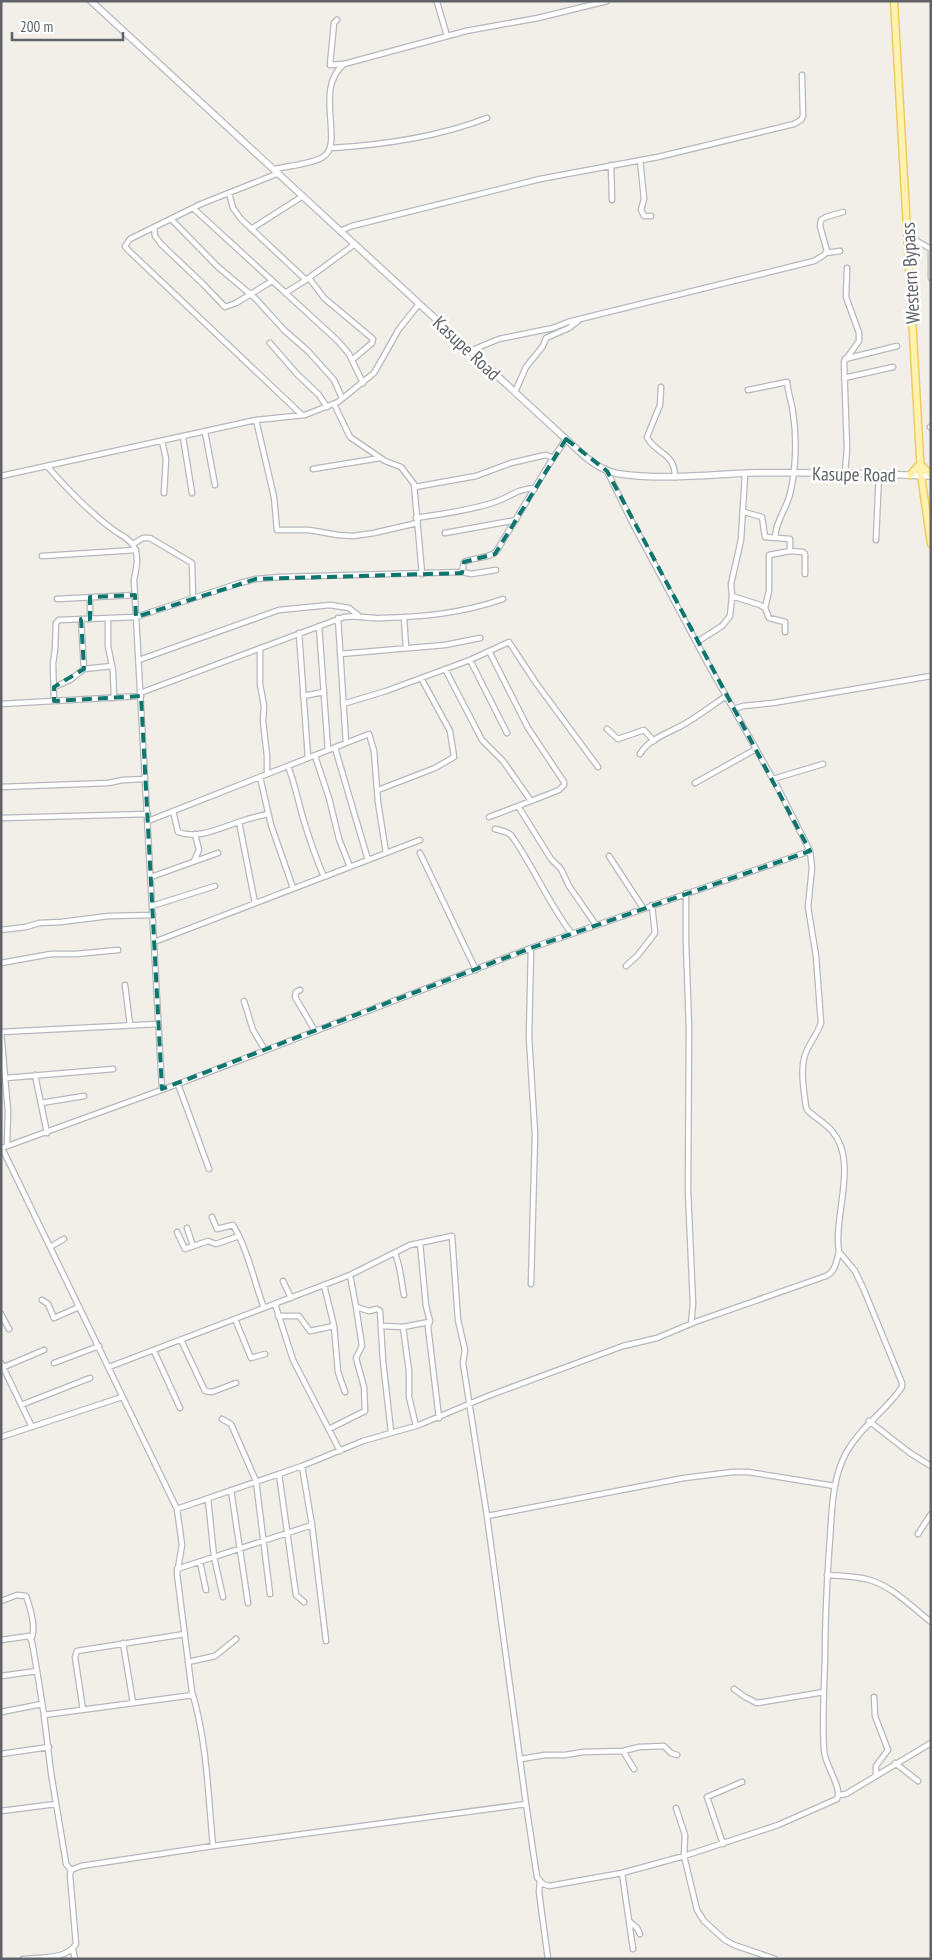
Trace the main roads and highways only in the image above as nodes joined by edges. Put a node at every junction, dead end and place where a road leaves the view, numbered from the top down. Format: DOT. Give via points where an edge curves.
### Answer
graph roads {
  1 [pos="894,1"];
  2 [pos="920,464"];
  3 [pos="930,477"];
  4 [pos="922,485"];
  5 [pos="931,544"];
  1 -- 2 [label="main road, Western Bypass"];
  2 -- 3 [label="main road"];
  2 -- 4 [label="main road, Western Bypass"];
  2 -- 4 [label="main road" via="911,475"];
  3 -- 4 [label="main road"];
  4 -- 5 [label="main road, Western Bypass"];
}
